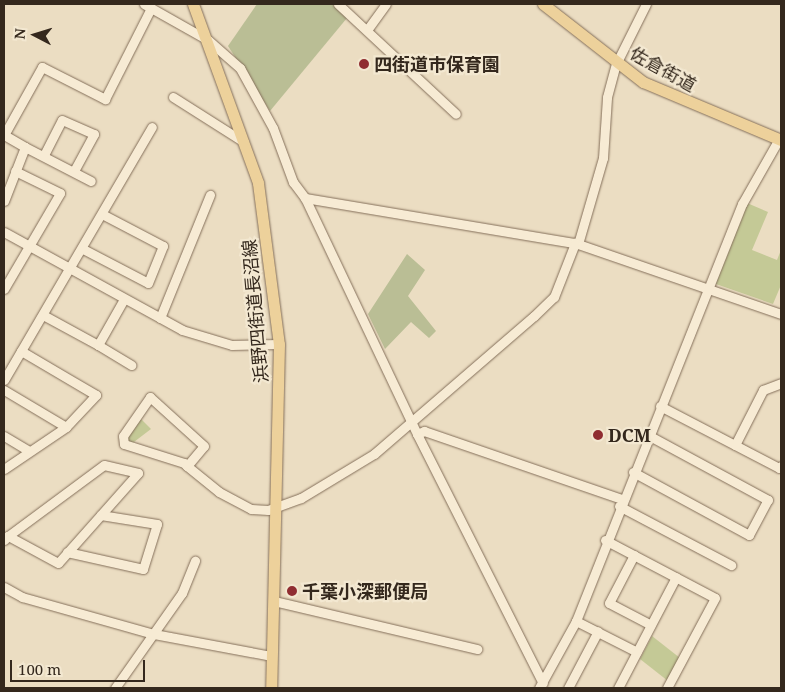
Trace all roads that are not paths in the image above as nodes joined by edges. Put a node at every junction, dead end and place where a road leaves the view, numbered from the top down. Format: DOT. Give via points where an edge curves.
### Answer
graph roads {
  1 [pos="193,4"];
  2 [pos="338,4"];
  3 [pos="386,4"];
  4 [pos="543,4"];
  5 [pos="646,4"];
  6 [pos="147,6"];
  7 [pos="367,30"];
  8 [pos="208,40"];
  9 [pos="616,64"];
  10 [pos="172,97"];
  11 [pos="456,114"];
  12 [pos="152,127"];
  13 [pos="780,140"];
  14 [pos="246,143"];
  15 [pos="25,146"];
  16 [pos="44,155"];
  17 [pos="15,171"];
  18 [pos="74,171"];
  19 [pos="91,181"];
  20 [pos="210,195"];
  21 [pos="305,198"];
  22 [pos="4,201"];
  23 [pos="102,214"];
  24 [pos="4,232"];
  25 [pos="576,243"];
  26 [pos="30,246"];
  27 [pos="83,249"];
  28 [pos="71,269"];
  29 [pos="7,278"];
  30 [pos="709,287"];
  31 [pos="4,289"];
  32 [pos="124,299"];
  33 [pos="781,314"];
  34 [pos="43,315"];
  35 [pos="160,318"];
  36 [pos="279,344"];
  37 [pos="98,345"];
  38 [pos="21,351"];
  39 [pos="131,365"];
  40 [pos="4,380"];
  41 [pos="781,382"];
  42 [pos="4,390"];
  43 [pos="660,406"];
  44 [pos="411,419"];
  45 [pos="66,427"];
  46 [pos="417,434"];
  47 [pos="648,435"];
  48 [pos="4,436"];
  49 [pos="734,445"];
  50 [pos="29,451"];
  51 [pos="187,466"];
  52 [pos="781,466"];
  53 [pos="4,469"];
  54 [pos="633,472"];
  55 [pos="621,503"];
  56 [pos="276,508"];
  57 [pos="101,515"];
  58 [pos="6,538"];
  59 [pos="605,540"];
  60 [pos="67,552"];
  61 [pos="634,555"];
  62 [pos="195,561"];
  63 [pos="731,565"];
  64 [pos="676,577"];
  65 [pos="4,587"];
  66 [pos="274,601"];
  67 [pos="576,620"];
  68 [pos="651,625"];
  69 [pos="598,632"];
  70 [pos="154,634"];
  71 [pos="477,649"];
  72 [pos="637,652"];
  73 [pos="272,656"];
  74 [pos="541,685"];
  75 [pos="115,688"];
  76 [pos="271,688"];
  77 [pos="568,688"];
  78 [pos="618,688"];
  79 [pos="668,688"];
  1 -- 8 [label="main road, 浜野四街道長沼線"];
  2 -- 7 [label="street"];
  3 -- 7 [label="street"];
  4 -- 9 [label="main road, 佐倉街道"];
  5 -- 9 [label="street"];
  6 -- 8 [label="street"];
  6 -- 15 [label="street" via="105,99 42,66 4,135"];
  7 -- 11 [label="street"];
  8 -- 14 [label="main road, 浜野四街道長沼線"];
  8 -- 21 [label="street" via="240,68 273,128 293,182"];
  9 -- 13 [label="main road, 佐倉街道" via="666,94"];
  9 -- 25 [label="street" via="608,97 603,158"];
  10 -- 14 [label="street"];
  12 -- 23 [label="street"];
  13 -- 30 [label="street" via="742,204"];
  14 -- 36 [label="main road, 浜野四街道長沼線" via="266,227"];
  15 -- 16 [label="street"];
  15 -- 17 [label="street"];
  16 -- 18 [label="street"];
  16 -- 18 [label="street" via="62,120 94,134"];
  17 -- 22 [label="street"];
  17 -- 26 [label="street" via="60,193"];
  18 -- 19 [label="street"];
  20 -- 35 [label="street"];
  21 -- 25 [label="street"];
  21 -- 44 [label="street"];
  23 -- 27 [label="street"];
  23 -- 27 [label="street" via="163,246 148,283"];
  24 -- 26 [label="street"];
  25 -- 30 [label="street"];
  25 -- 44 [label="street" via="554,297"];
  26 -- 28 [label="street"];
  26 -- 29 [label="street"];
  27 -- 28 [label="street"];
  28 -- 32 [label="street"];
  28 -- 34 [label="street"];
  29 -- 31 [label="street"];
  30 -- 33 [label="street"];
  30 -- 43 [label="street"];
  32 -- 35 [label="street"];
  32 -- 37 [label="street"];
  34 -- 37 [label="street"];
  34 -- 38 [label="street"];
  35 -- 36 [label="street" via="212,342"];
  36 -- 56 [label="main road, 浜野四街道長沼線"];
  37 -- 39 [label="street"];
  38 -- 40 [label="street"];
  38 -- 45 [label="street" via="96,394"];
  41 -- 49 [label="street" via="763,390"];
  42 -- 45 [label="street"];
  43 -- 47 [label="street"];
  43 -- 49 [label="street"];
  44 -- 46 [label="street"];
  44 -- 56 [label="street" via="374,454"];
  45 -- 50 [label="street"];
  46 -- 55 [label="street" via="424,431"];
  46 -- 74 [label="street"];
  47 -- 54 [label="street"];
  47 -- 54 [label="street" via="768,500 749,535"];
  48 -- 50 [label="street"];
  49 -- 52 [label="street" via="778,468"];
  50 -- 53 [label="street"];
  51 -- 51 [label="street" via="124,444 123,436 150,397 204,446"];
  51 -- 56 [label="street" via="251,509"];
  54 -- 55 [label="street"];
  55 -- 59 [label="street"];
  55 -- 63 [label="street"];
  56 -- 66 [label="main road, 浜野四街道長沼線"];
  57 -- 58 [label="street" via="138,473 104,466"];
  57 -- 60 [label="street"];
  57 -- 60 [label="street" via="157,524 142,569"];
  58 -- 60 [label="street" via="58,563"];
  59 -- 61 [label="street"];
  59 -- 67 [label="street"];
  61 -- 64 [label="street"];
  61 -- 68 [label="street" via="609,603"];
  62 -- 70 [label="street" via="182,593"];
  64 -- 68 [label="street"];
  64 -- 79 [label="street" via="715,598"];
  65 -- 70 [label="street" via="22,597"];
  66 -- 71 [label="street"];
  66 -- 73 [label="main road, 浜野四街道長沼線"];
  67 -- 69 [label="street"];
  67 -- 74 [label="street"];
  68 -- 72 [label="street"];
  69 -- 72 [label="street"];
  69 -- 77 [label="street"];
  70 -- 73 [label="street"];
  70 -- 75 [label="street"];
  72 -- 78 [label="street"];
  73 -- 76 [label="main road, 浜野四街道長沼線"];
}
